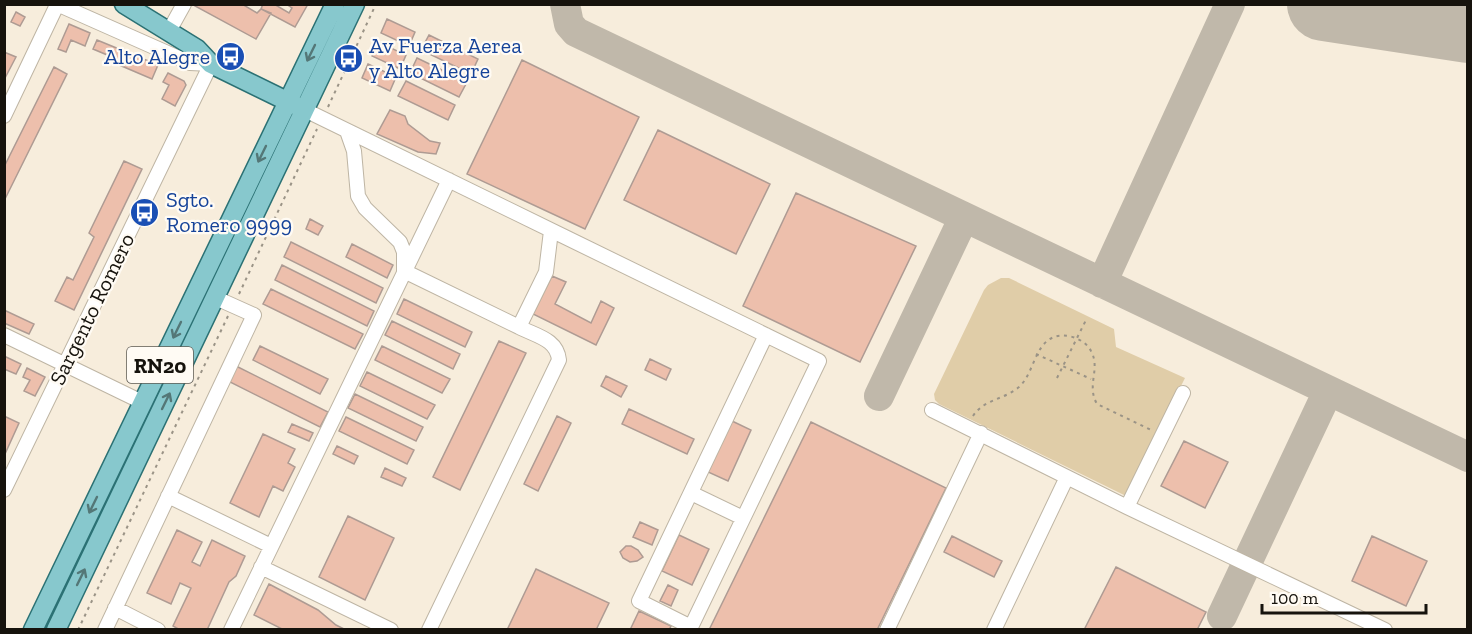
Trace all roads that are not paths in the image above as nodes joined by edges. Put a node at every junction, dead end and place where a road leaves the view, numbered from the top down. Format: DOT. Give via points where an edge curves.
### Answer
graph roads {
  1 [pos="124,4"];
  2 [pos="184,4"];
  3 [pos="335,4"];
  4 [pos="355,4"];
  5 [pos="57,5"];
  6 [pos="169,31"];
  7 [pos="211,64"];
  8 [pos="288,101"];
  9 [pos="305,111"];
  10 [pos="4,116"];
  11 [pos="347,131"];
  12 [pos="448,180"];
  13 [pos="551,231"];
  14 [pos="404,271"];
  15 [pos="216,298"];
  16 [pos="519,327"];
  17 [pos="4,335"];
  18 [pos="766,335"];
  19 [pos="65,364"];
  20 [pos="1184,393"];
  21 [pos="142,402"];
  22 [pos="932,410"];
  23 [pos="974,430"];
  24 [pos="1067,477"];
  25 [pos="4,490"];
  26 [pos="691,493"];
  27 [pos="168,496"];
  28 [pos="1127,507"];
  29 [pos="743,518"];
  30 [pos="271,546"];
  31 [pos="261,567"];
  32 [pos="115,608"];
  33 [pos="690,628"];
  34 [pos="33,630"];
  35 [pos="56,630"];
  36 [pos="105,630"];
  37 [pos="158,630"];
  38 [pos="231,630"];
  39 [pos="391,630"];
  40 [pos="429,630"];
  41 [pos="887,630"];
  42 [pos="994,630"];
  43 [pos="1385,630"];
  1 -- 6 [label="main road"];
  2 -- 6 [label="street"];
  3 -- 8 [label="main road, RN20, one-way"];
  4 -- 9 [label="main road, RN20"];
  5 -- 7 [label="street" via="190,63"];
  5 -- 10 [label="street"];
  6 -- 7 [label="main road" via="197,49"];
  7 -- 8 [label="main road"];
  7 -- 19 [label="street, Sargento Romero"];
  8 -- 9 [label="main road"];
  8 -- 21 [label="main road, RN20, one-way"];
  9 -- 11 [label="street"];
  9 -- 15 [label="main road, RN20"];
  11 -- 12 [label="street"];
  11 -- 14 [label="street" via="354,151 358,196 400,242"];
  12 -- 13 [label="street"];
  12 -- 14 [label="street"];
  13 -- 16 [label="street" via="546,272"];
  13 -- 18 [label="street"];
  14 -- 16 [label="street"];
  14 -- 30 [label="street"];
  15 -- 27 [label="street" via="254,315"];
  35 -- 15 [label="main road, RN20, one-way"];
  16 -- 40 [label="street" via="553,344 559,360"];
  17 -- 19 [label="street"];
  18 -- 26 [label="street"];
  18 -- 29 [label="street" via="819,361"];
  19 -- 21 [label="street"];
  19 -- 25 [label="street, Sargento Romero"];
  20 -- 28 [label="street"];
  21 -- 34 [label="main road, RN20, one-way"];
  22 -- 23 [label="street"];
  23 -- 24 [label="street"];
  23 -- 41 [label="street"];
  24 -- 28 [label="street"];
  24 -- 42 [label="street"];
  26 -- 29 [label="street"];
  26 -- 33 [label="street" via="639,601"];
  27 -- 30 [label="street"];
  27 -- 32 [label="street"];
  28 -- 43 [label="street"];
  29 -- 33 [label="street"];
  30 -- 31 [label="street"];
  31 -- 38 [label="street"];
  31 -- 39 [label="street"];
  32 -- 36 [label="street"];
  32 -- 37 [label="street"];
}
